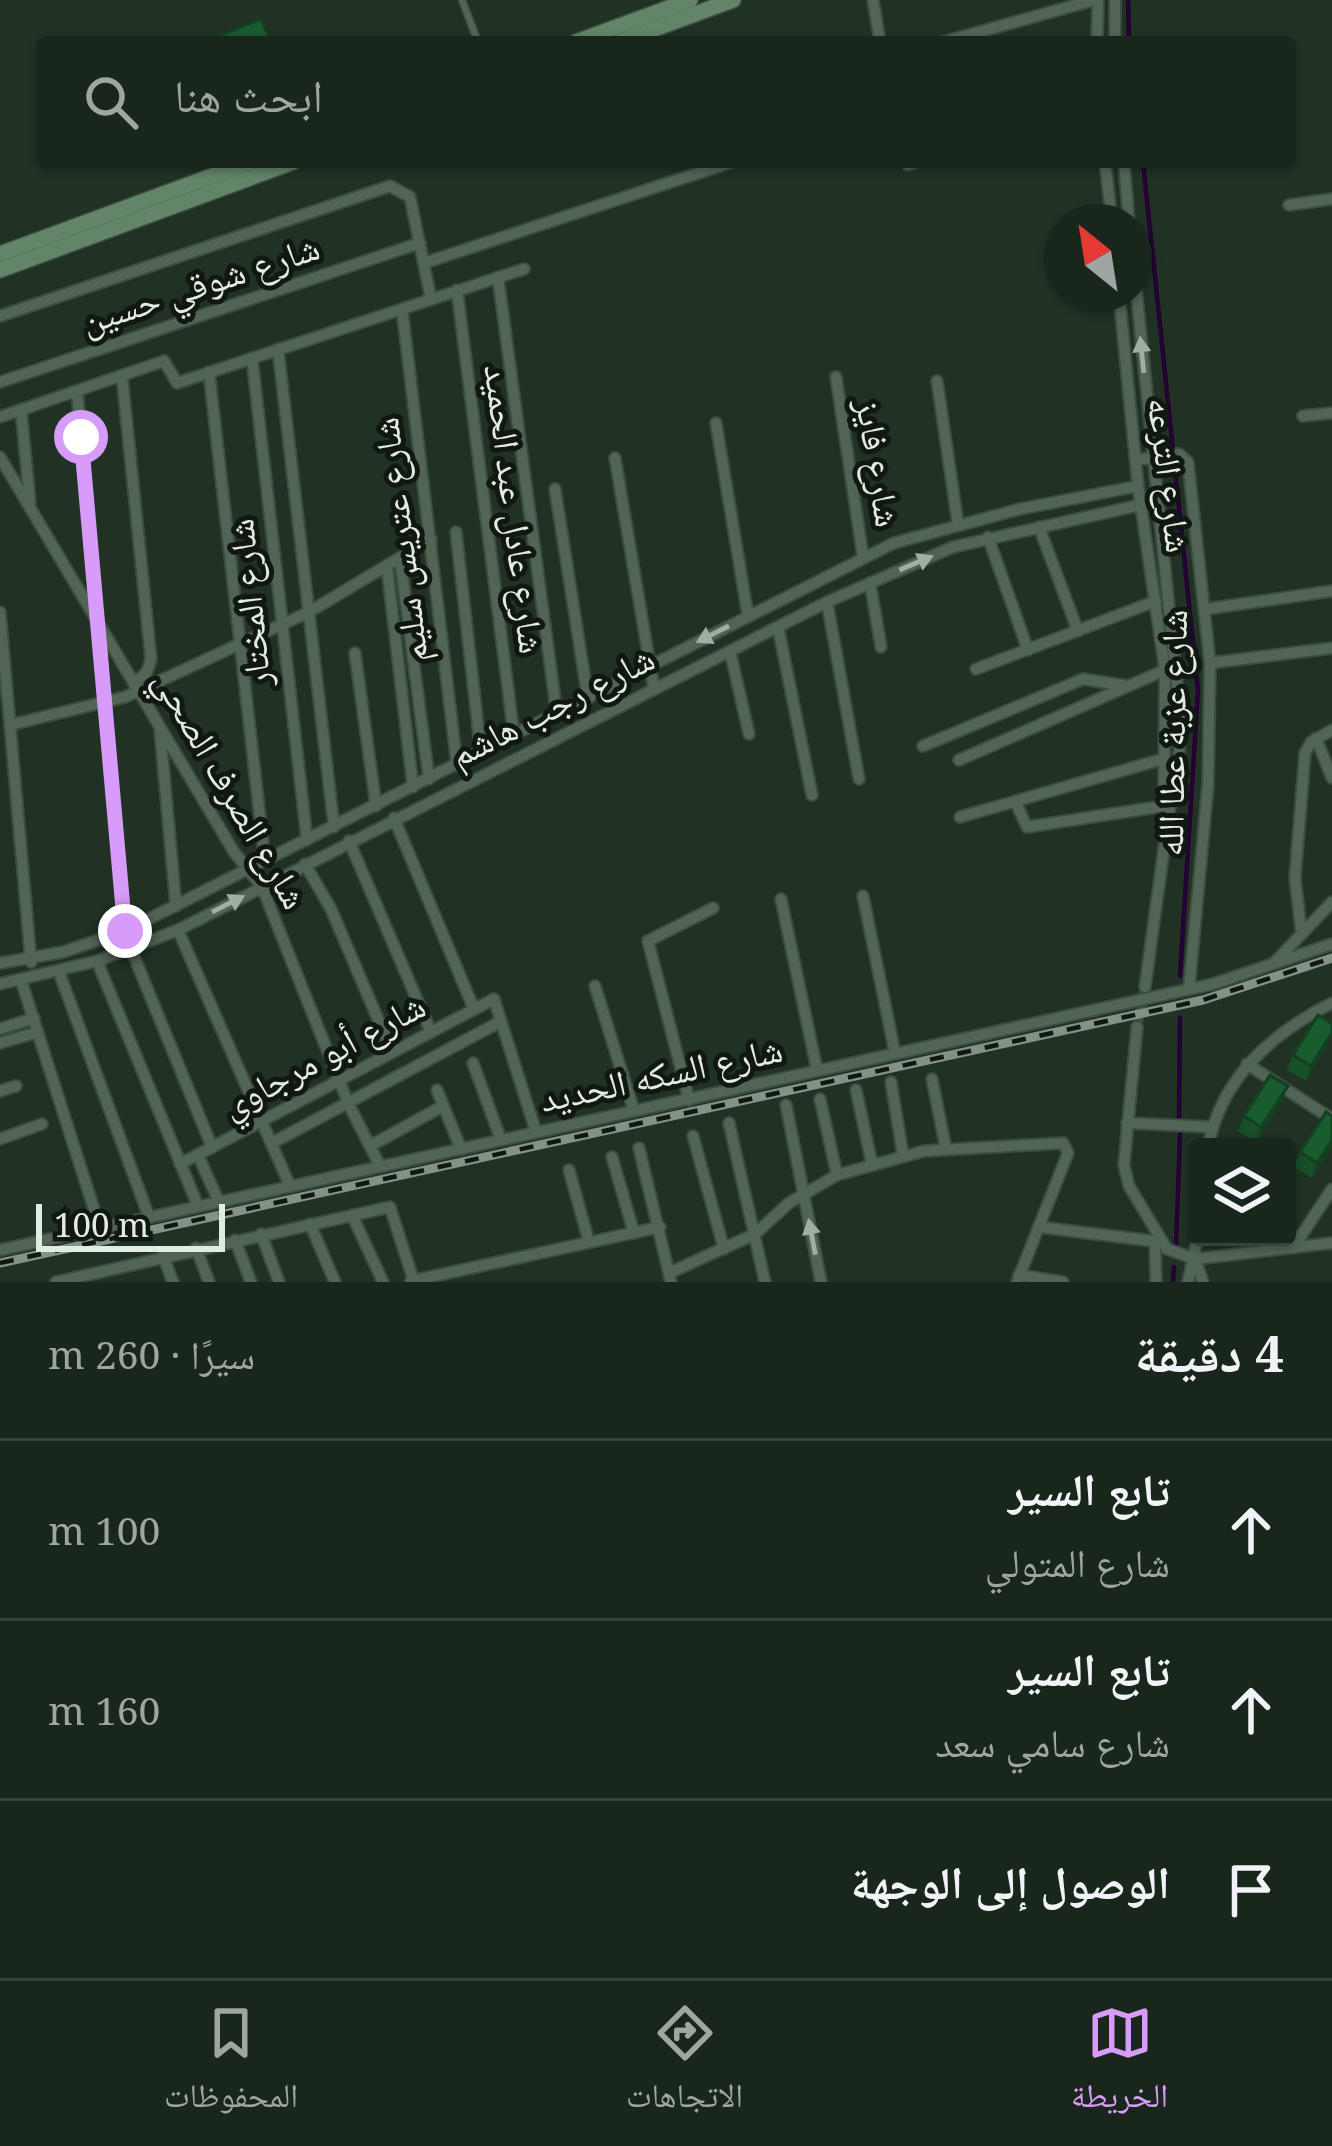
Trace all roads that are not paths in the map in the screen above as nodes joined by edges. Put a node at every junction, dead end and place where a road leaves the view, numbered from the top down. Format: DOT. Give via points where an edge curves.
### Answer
graph roads {
  1 [pos="463,0"];
  2 [pos="690,0"];
  3 [pos="733,0"];
  4 [pos="872,0"];
  5 [pos="1096,0"];
  6 [pos="1115,0"];
  7 [pos="476,36"];
  8 [pos="592,36"];
  9 [pos="635,36"];
  10 [pos="879,36"];
  11 [pos="965,36"];
  12 [pos="1097,36"];
  13 [pos="1115,36"];
  14 [pos="234,168"];
  15 [pos="276,168"];
  16 [pos="714,168"];
  17 [pos="1106,168"];
  18 [pos="1125,168"];
  19 [pos="1332,200"];
  20 [pos="1110,204"];
  21 [pos="1128,204"];
  22 [pos="1289,205"];
  23 [pos="420,243"];
  24 [pos="0,254"];
  25 [pos="424,263"];
  26 [pos="524,268"];
  27 [pos="0,270"];
  28 [pos="498,277"];
  29 [pos="457,290"];
  30 [pos="431,299"];
  31 [pos="403,308"];
  32 [pos="1121,312"];
  33 [pos="1138,312"];
  34 [pos="0,316"];
  35 [pos="278,350"];
  36 [pos="252,358"];
  37 [pos="208,372"];
  38 [pos="122,376"];
  39 [pos="836,377"];
  40 [pos="937,381"];
  41 [pos="0,382"];
  42 [pos="77,391"];
  43 [pos="21,410"];
  44 [pos="1332,413"];
  45 [pos="1303,416"];
  46 [pos="0,417"];
  47 [pos="716,423"];
  48 [pos="0,457"];
  49 [pos="1158,457"];
  50 [pos="615,458"];
  51 [pos="1136,460"];
  52 [pos="1138,486"];
  53 [pos="555,489"];
  54 [pos="1140,505"];
  55 [pos="31,509"];
  56 [pos="963,523"];
  57 [pos="1039,527"];
  58 [pos="455,532"];
  59 [pos="988,537"];
  60 [pos="430,539"];
  61 [pos="971,542"];
  62 [pos="863,556"];
  63 [pos="400,559"];
  64 [pos="387,567"];
  65 [pos="870,583"];
  66 [pos="1332,591"];
  67 [pos="827,602"];
  68 [pos="1156,602"];
  69 [pos="1206,609"];
  70 [pos="0,612"];
  71 [pos="309,612"];
  72 [pos="748,616"];
  73 [pos="98,621"];
  74 [pos="282,625"];
  75 [pos="778,627"];
  76 [pos="1078,631"];
  77 [pos="240,643"];
  78 [pos="881,647"];
  79 [pos="1332,648"];
  80 [pos="1028,650"];
  81 [pos="730,651"];
  82 [pos="356,653"];
  83 [pos="1210,663"];
  84 [pos="650,666"];
  85 [pos="976,669"];
  86 [pos="1165,670"];
  87 [pos="1128,686"];
  88 [pos="136,687"];
  89 [pos="654,688"];
  90 [pos="588,699"];
  91 [pos="105,703"];
  92 [pos="557,715"];
  93 [pos="160,727"];
  94 [pos="1332,730"];
  95 [pos="7,733"];
  96 [pos="749,734"];
  97 [pos="514,736"];
  98 [pos="1316,738"];
  99 [pos="922,746"];
  100 [pos="481,753"];
  101 [pos="1163,759"];
  102 [pos="958,760"];
  103 [pos="458,765"];
  104 [pos="1332,778"];
  105 [pos="428,779"];
  106 [pos="859,779"];
  107 [pos="413,787"];
  108 [pos="812,795"];
  109 [pos="1015,801"];
  110 [pos="1170,805"];
  111 [pos="376,806"];
  112 [pos="960,817"];
  113 [pos="394,818"];
  114 [pos="334,826"];
  115 [pos="307,840"];
  116 [pos="349,841"];
  117 [pos="265,861"];
  118 [pos="305,864"];
  119 [pos="248,870"];
  120 [pos="262,887"];
  121 [pos="863,896"];
  122 [pos="781,899"];
  123 [pos="1332,902"];
  124 [pos="176,906"];
  125 [pos="713,908"];
  126 [pos="1301,929"];
  127 [pos="178,930"];
  128 [pos="125,931"];
  129 [pos="1332,944"];
  130 [pos="131,949"];
  131 [pos="31,959"];
  132 [pos="97,961"];
  133 [pos="0,963"];
  134 [pos="1271,967"];
  135 [pos="59,972"];
  136 [pos="27,979"];
  137 [pos="0,984"];
  138 [pos="595,986"];
  139 [pos="1145,987"];
  140 [pos="1190,989"];
  141 [pos="1332,1003"];
  142 [pos="475,1009"];
  143 [pos="1312,1012"];
  144 [pos="34,1018"];
  145 [pos="498,1023"];
  146 [pos="1332,1025"];
  147 [pos="1137,1027"];
  148 [pos="0,1029"];
  149 [pos="38,1032"];
  150 [pos="431,1032"];
  151 [pos="0,1043"];
  152 [pos="392,1052"];
  153 [pos="895,1053"];
  154 [pos="473,1063"];
  155 [pos="1247,1064"];
  156 [pos="818,1070"];
  157 [pos="932,1079"];
  158 [pos="340,1080"];
  159 [pos="891,1082"];
  160 [pos="16,1086"];
  161 [pos="437,1090"];
  162 [pos="856,1090"];
  163 [pos="0,1091"];
  164 [pos="820,1099"];
  165 [pos="689,1100"];
  166 [pos="1332,1100"];
  167 [pos="349,1105"];
  168 [pos="786,1105"];
  169 [pos="443,1106"];
  170 [pos="634,1111"];
  171 [pos="1327,1116"];
  172 [pos="262,1121"];
  173 [pos="729,1123"];
  174 [pos="42,1124"];
  175 [pos="1127,1124"];
  176 [pos="1212,1127"];
  177 [pos="536,1132"];
  178 [pos="693,1136"];
  179 [pos="1210,1138"];
  180 [pos="0,1139"];
  181 [pos="501,1140"];
  182 [pos="272,1143"];
  183 [pos="370,1146"];
  184 [pos="212,1148"];
  185 [pos="461,1148"];
  186 [pos="639,1148"];
  187 [pos="946,1149"];
  188 [pos="198,1155"];
  189 [pos="903,1155"];
  190 [pos="612,1157"];
  191 [pos="181,1164"];
  192 [pos="872,1164"];
  193 [pos="380,1166"];
  194 [pos="568,1169"];
  195 [pos="837,1175"];
  196 [pos="290,1186"];
  197 [pos="1332,1189"];
  198 [pos="803,1193"];
  199 [pos="219,1202"];
  200 [pos="198,1206"];
  201 [pos="352,1215"];
  202 [pos="149,1217"];
  203 [pos="310,1224"];
  204 [pos="660,1227"];
  205 [pos="1039,1227"];
  206 [pos="100,1228"];
  207 [pos="634,1233"];
  208 [pos="261,1234"];
  209 [pos="755,1234"];
  210 [pos="235,1240"];
  211 [pos="590,1242"];
  212 [pos="1158,1242"];
  213 [pos="1332,1243"];
  214 [pos="1197,1246"];
  215 [pos="196,1248"];
  216 [pos="1293,1248"];
  217 [pos="724,1249"];
  218 [pos="0,1250"];
  219 [pos="163,1256"];
  220 [pos="1196,1259"];
  221 [pos="110,1268"];
  222 [pos="670,1277"];
  223 [pos="1018,1278"];
  224 [pos="412,1281"];
  225 [pos="57,1282"];
  226 [pos="116,1282"];
  227 [pos="172,1282"];
  228 [pos="209,1282"];
  229 [pos="251,1282"];
  230 [pos="280,1282"];
  231 [pos="335,1282"];
  232 [pos="383,1282"];
  233 [pos="765,1282"];
  234 [pos="821,1282"];
  235 [pos="1063,1282"];
  236 [pos="1156,1282"];
  237 [pos="1188,1282"];
  238 [pos="1203,1282"];
  1 -- 7 [label="lane"];
  2 -- 8 [label="main road"];
  3 -- 9 [label="main road"];
  4 -- 10 [label="street"];
  5 -- 11 [label="street"];
  5 -- 12 [label="street"];
  6 -- 13 [label="street"];
  14 -- 24 [label="main road"];
  15 -- 27 [label="main road"];
  16 -- 25 [label="street"];
  17 -- 20 [label="street"];
  18 -- 21 [label="street"];
  19 -- 22 [label="street"];
  23 -- 25 [label="street"];
  23 -- 34 [label="street" via="410,196 390,186"];
  23 -- 41 [label="street, شارع شوقي حسين"];
  25 -- 30 [label="street"];
  26 -- 28 [label="street"];
  28 -- 29 [label="street"];
  28 -- 92 [label="street"];
  29 -- 30 [label="street"];
  29 -- 97 [label="street, شارع عادل عبد الحميد"];
  30 -- 31 [label="street"];
  31 -- 35 [label="street"];
  31 -- 60 [label="street, شارع عتريس سليم"];
  32 -- 51 [label="street, شارع الترعه"];
  49 -- 33 [label="street, شارع الترعه, one-way"];
  35 -- 36 [label="street"];
  35 -- 71 [label="street"];
  36 -- 37 [label="street"];
  36 -- 74 [label="street, شارع المختار"];
  37 -- 38 [label="street" via="176,382 164,361"];
  37 -- 77 [label="street"];
  38 -- 42 [label="street"];
  38 -- 88 [label="street" via="150,648 150,667"];
  39 -- 62 [label="street, شارع فايز"];
  40 -- 56 [label="street"];
  42 -- 43 [label="street"];
  42 -- 73 [label="street"];
  43 -- 46 [label="street"];
  43 -- 55 [label="street"];
  44 -- 45 [label="street"];
  47 -- 72 [label="street"];
  48 -- 55 [label="street, شارع الصرف الصحي"];
  49 -- 51 [label="street, شارع عزبة عطا الله"];
  49 -- 69 [label="street, شارع عزبة عطا الله" via="1179,454 1188,462"];
  49 -- 110 [label="street, شارع الترعه" via="1178,664 1179,777"];
  50 -- 84 [label="street"];
  51 -- 52 [label="street, شارع الترعه"];
  52 -- 54 [label="street, شارع الترعه"];
  52 -- 56 [label="street, شارع رجب هاشم"];
  53 -- 90 [label="street"];
  54 -- 57 [label="street, شارع رجب هاشم"];
  54 -- 68 [label="street, شارع الترعه"];
  55 -- 73 [label="street, شارع الصرف الصحي"];
  56 -- 61 [label="street"];
  56 -- 62 [label="street, شارع رجب هاشم"];
  57 -- 59 [label="street, شارع رجب هاشم"];
  57 -- 76 [label="street"];
  58 -- 100 [label="street"];
  59 -- 61 [label="street, شارع رجب هاشم"];
  59 -- 80 [label="street"];
  60 -- 63 [label="street"];
  60 -- 103 [label="street, شارع عتريس سليم"];
  65 -- 61 [label="street, شارع رجب هاشم, one-way"];
  62 -- 72 [label="street, شارع رجب هاشم"];
  63 -- 64 [label="street"];
  63 -- 105 [label="street"];
  64 -- 71 [label="street"];
  64 -- 107 [label="street"];
  65 -- 67 [label="street, شارع رجب هاشم"];
  65 -- 78 [label="street"];
  66 -- 69 [label="street"];
  67 -- 75 [label="street, شارع رجب هاشم"];
  67 -- 106 [label="street"];
  68 -- 76 [label="street"];
  68 -- 86 [label="street, شارع الترعه"];
  69 -- 83 [label="street, شارع عزبة عطا الله"];
  70 -- 95 [label="street"];
  71 -- 74 [label="street"];
  71 -- 114 [label="street"];
  72 -- 84 [label="street, شارع رجب هاشم, one-way"];
  73 -- 88 [label="street, شارع الصرف الصحي"];
  73 -- 91 [label="street"];
  74 -- 77 [label="street"];
  74 -- 115 [label="street, شارع المختار"];
  75 -- 81 [label="street, شارع رجب هاشم"];
  75 -- 108 [label="street"];
  76 -- 80 [label="street"];
  77 -- 88 [label="street"];
  77 -- 117 [label="street"];
  79 -- 83 [label="street"];
  80 -- 85 [label="street"];
  81 -- 89 [label="street, شارع رجب هاشم"];
  81 -- 96 [label="street"];
  82 -- 111 [label="street"];
  83 -- 140 [label="street, شارع عزبة عطا الله"];
  84 -- 89 [label="street"];
  84 -- 90 [label="street, شارع رجب هاشم"];
  86 -- 87 [label="street"];
  86 -- 101 [label="street, شارع الترعه"];
  87 -- 99 [label="street" via="1084,679"];
  87 -- 102 [label="street"];
  88 -- 91 [label="street"];
  88 -- 93 [label="street, شارع الصرف الصحي"];
  89 -- 113 [label="street, شارع رجب هاشم"];
  90 -- 92 [label="street, شارع رجب هاشم"];
  91 -- 95 [label="street"];
  91 -- 128 [label="street"];
  92 -- 97 [label="street, شارع رجب هاشم"];
  93 -- 119 [label="street, شارع الصرف الصحي"];
  93 -- 124 [label="street"];
  94 -- 98 [label="street"];
  95 -- 131 [label="street"];
  97 -- 100 [label="street, شارع رجب هاشم"];
  98 -- 104 [label="street"];
  98 -- 126 [label="street" via="1305,753 1295,867"];
  100 -- 103 [label="street, شارع رجب هاشم"];
  101 -- 109 [label="street"];
  101 -- 110 [label="street, شارع الترعه"];
  103 -- 105 [label="street, شارع رجب هاشم"];
  105 -- 107 [label="street, شارع رجب هاشم"];
  107 -- 111 [label="street, شارع رجب هاشم"];
  109 -- 110 [label="street" via="1027,827"];
  109 -- 112 [label="street"];
  110 -- 139 [label="street, شارع الترعه"];
  111 -- 114 [label="street, شارع رجب هاشم"];
  113 -- 116 [label="street, شارع رجب هاشم"];
  113 -- 142 [label="street"];
  114 -- 115 [label="street, شارع رجب هاشم"];
  115 -- 117 [label="street, شارع رجب هاشم"];
  116 -- 118 [label="street, شارع رجب هاشم"];
  116 -- 150 [label="street"];
  117 -- 119 [label="street, شارع رجب هاشم"];
  118 -- 120 [label="street, شارع رجب هاشم"];
  118 -- 152 [label="street"];
  119 -- 120 [label="street, شارع الصرف الصحي"];
  119 -- 124 [label="street, شارع رجب هاشم"];
  127 -- 120 [label="street, شارع رجب هاشم, one-way"];
  120 -- 158 [label="street, شارع الصرف الصحي"];
  121 -- 153 [label="street"];
  122 -- 156 [label="street"];
  123 -- 126 [label="street"];
  124 -- 128 [label="street, شارع رجب هاشم"];
  125 -- 165 [label="street" via="650,939"];
  126 -- 134 [label="street"];
  127 -- 130 [label="street, شارع رجب هاشم"];
  127 -- 172 [label="street"];
  128 -- 131 [label="street, شارع رجب هاشم"];
  129 -- 134 [label="street, شارع السكه الحديد"];
  130 -- 132 [label="street, شارع رجب هاشم"];
  130 -- 184 [label="street"];
  131 -- 133 [label="street, شارع رجب هاشم"];
  131 -- 136 [label="street"];
  132 -- 135 [label="street, شارع رجب هاشم"];
  132 -- 191 [label="street"];
  134 -- 140 [label="street, شارع السكه الحديد"];
  135 -- 136 [label="street, شارع رجب هاشم"];
  135 -- 202 [label="street"];
  136 -- 137 [label="street, شارع رجب هاشم"];
  136 -- 144 [label="street"];
  138 -- 170 [label="street"];
  140 -- 153 [label="street, شارع السكه الحديد"];
  141 -- 143 [label="street"];
  142 -- 145 [label="street, شارع أبو مرجاوي" via="494,999"];
  142 -- 150 [label="street, شارع أبو مرجاوي"];
  143 -- 146 [label="street"];
  143 -- 155 [label="street"];
  144 -- 148 [label="street"];
  144 -- 149 [label="street"];
  145 -- 167 [label="street"];
  145 -- 177 [label="street"];
  147 -- 175 [label="street"];
  149 -- 151 [label="street"];
  149 -- 206 [label="street"];
  150 -- 152 [label="street, شارع أبو مرجاوي"];
  152 -- 158 [label="street, شارع أبو مرجاوي"];
  153 -- 156 [label="street, شارع السكه الحديد"];
  154 -- 181 [label="street"];
  155 -- 171 [label="street"];
  155 -- 176 [label="street"];
  156 -- 165 [label="street, شارع السكه الحديد"];
  157 -- 187 [label="street"];
  158 -- 167 [label="street, شارع الصرف الصحي"];
  158 -- 172 [label="street, شارع أبو مرجاوي"];
  159 -- 189 [label="street"];
  160 -- 163 [label="street"];
  161 -- 169 [label="street"];
  162 -- 192 [label="street"];
  164 -- 195 [label="street"];
  165 -- 170 [label="street, شارع السكه الحديد"];
  166 -- 171 [label="street"];
  167 -- 182 [label="street"];
  167 -- 183 [label="street, شارع الصرف الصحي"];
  168 -- 198 [label="street"];
  169 -- 183 [label="street"];
  169 -- 185 [label="street"];
  170 -- 177 [label="street, شارع السكه الحديد"];
  172 -- 182 [label="street"];
  172 -- 184 [label="street, شارع أبو مرجاوي"];
  173 -- 209 [label="street"];
  174 -- 180 [label="street"];
  175 -- 176 [label="street"];
  175 -- 212 [label="street" via="1129,1186"];
  176 -- 179 [label="street"];
  177 -- 181 [label="street, شارع السكه الحديد"];
  178 -- 217 [label="street"];
  181 -- 185 [label="street, شارع السكه الحديد"];
  182 -- 196 [label="street"];
  183 -- 193 [label="street, شارع الصرف الصحي"];
  184 -- 188 [label="street, شارع أبو مرجاوي"];
  185 -- 193 [label="street, شارع السكه الحديد"];
  186 -- 204 [label="street"];
  187 -- 189 [label="street"];
  187 -- 205 [label="street" via="1067,1147"];
  188 -- 191 [label="street, شارع أبو مرجاوي"];
  188 -- 199 [label="street"];
  189 -- 192 [label="street"];
  190 -- 207 [label="street"];
  191 -- 200 [label="street"];
  192 -- 195 [label="street"];
  193 -- 196 [label="street, شارع السكه الحديد"];
  194 -- 211 [label="street"];
  195 -- 198 [label="street"];
  196 -- 199 [label="street, شارع السكه الحديد"];
  197 -- 216 [label="street"];
  198 -- 209 [label="street"];
  234 -- 198 [label="street, one-way"];
  199 -- 200 [label="street, شارع السكه الحديد"];
  200 -- 202 [label="street, شارع السكه الحديد"];
  201 -- 203 [label="street"];
  201 -- 224 [label="street" via="390,1207"];
  201 -- 232 [label="street"];
  202 -- 206 [label="street, شارع السكه الحديد"];
  203 -- 208 [label="street"];
  203 -- 231 [label="street"];
  204 -- 207 [label="street"];
  204 -- 222 [label="street"];
  205 -- 212 [label="street"];
  205 -- 223 [label="street"];
  206 -- 218 [label="street, شارع السكه الحديد"];
  207 -- 211 [label="street"];
  208 -- 210 [label="street"];
  208 -- 230 [label="street"];
  209 -- 217 [label="street"];
  209 -- 233 [label="street"];
  210 -- 215 [label="street"];
  210 -- 229 [label="street"];
  211 -- 224 [label="street"];
  212 -- 220 [label="street" via="1174,1256"];
  212 -- 236 [label="street"];
  213 -- 216 [label="street"];
  214 -- 220 [label="street"];
  215 -- 219 [label="street"];
  215 -- 228 [label="street"];
  216 -- 220 [label="street"];
  217 -- 222 [label="street"];
  219 -- 221 [label="street"];
  219 -- 227 [label="street"];
  220 -- 237 [label="street"];
  220 -- 238 [label="street"];
  221 -- 225 [label="street"];
  221 -- 226 [label="street"];
  223 -- 235 [label="street"];
}
